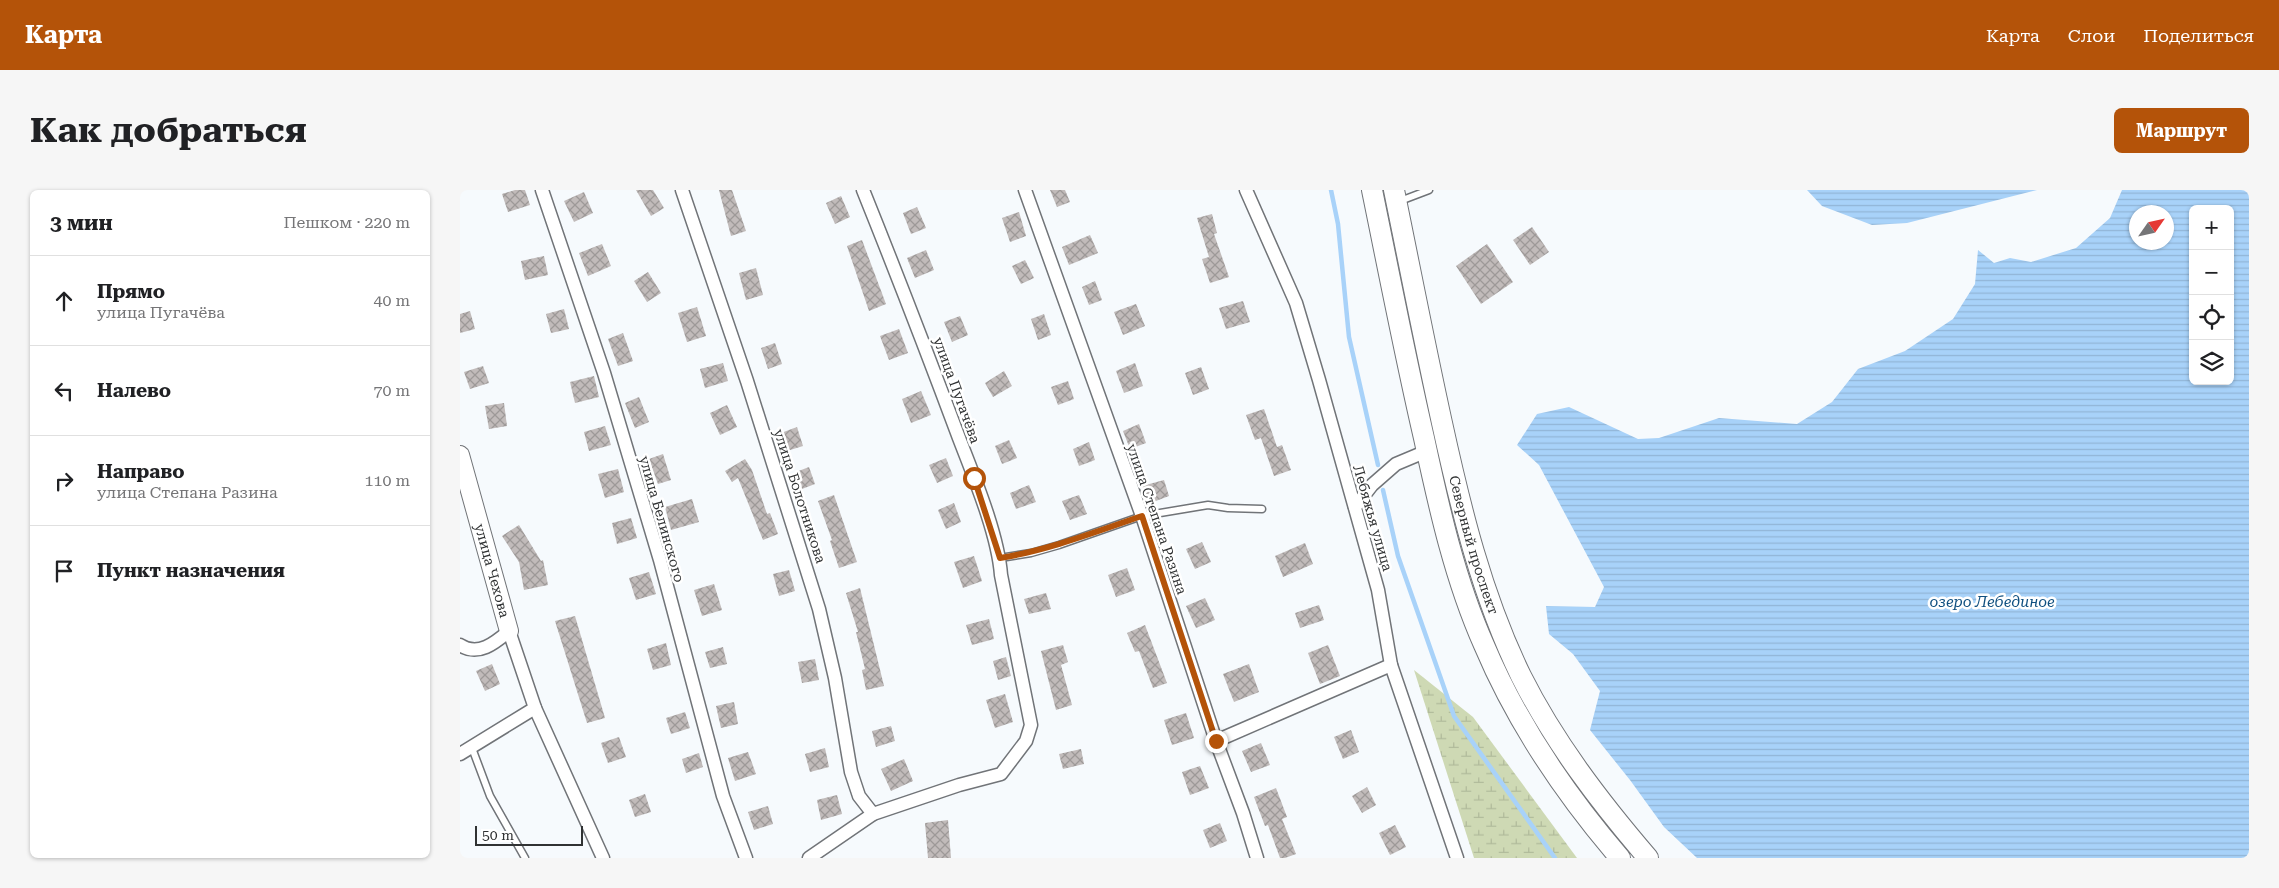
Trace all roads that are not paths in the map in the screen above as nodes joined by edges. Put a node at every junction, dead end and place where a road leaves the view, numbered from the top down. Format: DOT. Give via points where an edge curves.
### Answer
graph roads {
  1 [pos="542,190"];
  2 [pos="682,190"];
  3 [pos="863,190"];
  4 [pos="1025,190"];
  5 [pos="1246,190"];
  6 [pos="1372,190"];
  7 [pos="1429,190"];
  8 [pos="1395,196"];
  9 [pos="1406,302"];
  10 [pos="1426,452"];
  11 [pos="460,455"];
  12 [pos="1355,508"];
  13 [pos="1262,509"];
  14 [pos="1142,516"];
  15 [pos="1000,558"];
  16 [pos="509,631"];
  17 [pos="460,645"];
  18 [pos="1391,665"];
  19 [pos="534,708"];
  20 [pos="1216,741"];
  21 [pos="466,751"];
  22 [pos="873,814"];
  23 [pos="525,858"];
  24 [pos="603,858"];
  25 [pos="746,858"];
  26 [pos="809,858"];
  27 [pos="1257,858"];
  28 [pos="1457,858"];
  29 [pos="1620,858"];
  30 [pos="1648,858"];
  1 -- 25 [label="street, улица Белинского" via="604,373 660,560 723,796"];
  2 -- 22 [label="street, улица Болотникова" via="819,609 851,772 859,796"];
  3 -- 15 [label="street, улица Пугачёва" via="964,451"];
  4 -- 14 [label="street, улица Степана Разина"];
  5 -- 12 [label="street, Лебяжья улица" via="1296,303"];
  6 -- 9 [label="main road, Северный проспект"];
  7 -- 8 [label="lane"];
  8 -- 9 [label="main road, Северный проспект"];
  9 -- 10 [label="main road, Северный проспект"];
  9 -- 30 [label="main road, Северный проспект" via="1485,586 1503,636 1541,713 1563,748"];
  10 -- 12 [label="street" via="1396,464 1372,485"];
  10 -- 29 [label="main road, Северный проспект" via="1467,602 1502,686 1546,760"];
  11 -- 16 [label="street, улица Чехова"];
  12 -- 18 [label="street, Лебяжья улица" via="1378,590"];
  13 -- 14 [label="lane" via="1208,505"];
  14 -- 15 [label="lane" via="1059,545"];
  14 -- 20 [label="street, улица Степана Разина"];
  15 -- 22 [label="street, улица Пугачёва" via="1030,725 1026,741 1000,774"];
  16 -- 17 [label="street, улица Чехова" via="478,651 467,650"];
  16 -- 19 [label="street"];
  18 -- 20 [label="street"];
  18 -- 28 [label="street, Лебяжья улица"];
  19 -- 21 [label="street"];
  19 -- 24 [label="street"];
  20 -- 27 [label="street, улица Степана Разина"];
  21 -- 23 [label="lane"];
  22 -- 26 [label="street"];
}
